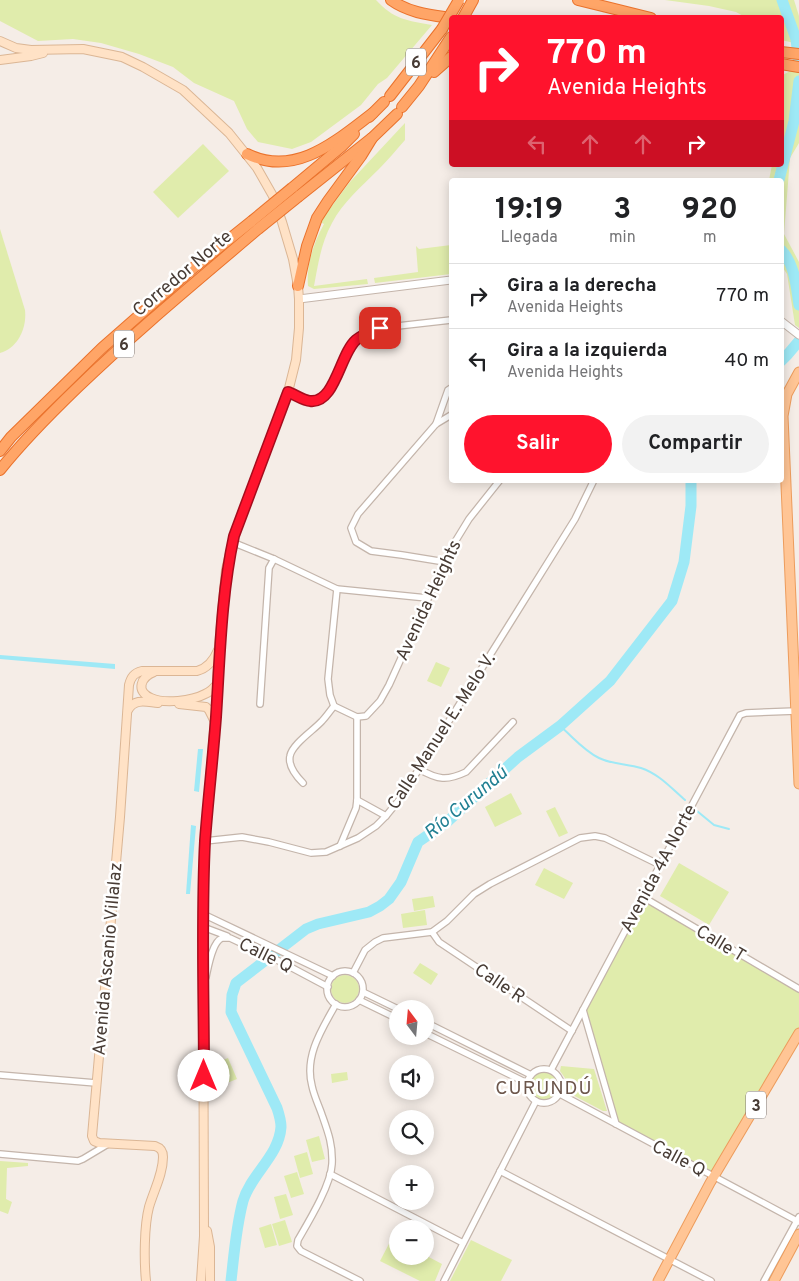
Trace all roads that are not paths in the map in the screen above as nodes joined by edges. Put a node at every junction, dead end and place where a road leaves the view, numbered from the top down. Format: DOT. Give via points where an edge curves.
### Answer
graph roads {
  1 [pos="391,0"];
  2 [pos="458,0"];
  3 [pos="578,0"];
  4 [pos="473,1"];
  5 [pos="450,15"];
  6 [pos="465,15"];
  7 [pos="639,15"];
  8 [pos="449,16"];
  9 [pos="449,18"];
  10 [pos="449,40"];
  11 [pos="1,44"];
  12 [pos="52,50"];
  13 [pos="784,52"];
  14 [pos="799,54"];
  15 [pos="449,58"];
  16 [pos="0,60"];
  17 [pos="784,64"];
  18 [pos="799,67"];
  19 [pos="418,86"];
  20 [pos="373,113"];
  21 [pos="372,138"];
  22 [pos="247,154"];
  23 [pos="255,225"];
  24 [pos="449,280"];
  25 [pos="298,286"];
  26 [pos="299,299"];
  27 [pos="449,320"];
  28 [pos="784,323"];
  29 [pos="798,334"];
  30 [pos="799,372"];
  31 [pos="449,389"];
  32 [pos="288,392"];
  33 [pos="449,416"];
  34 [pos="436,424"];
  35 [pos="0,451"];
  36 [pos="0,470"];
  37 [pos="498,483"];
  38 [pos="592,483"];
  39 [pos="232,542"];
  40 [pos="274,559"];
  41 [pos="445,562"];
  42 [pos="337,588"];
  43 [pos="427,598"];
  44 [pos="219,646"];
  45 [pos="159,670"];
  46 [pos="217,684"];
  47 [pos="260,704"];
  48 [pos="334,706"];
  49 [pos="127,711"];
  50 [pos="796,711"];
  51 [pos="357,718"];
  52 [pos="215,722"];
  53 [pos="513,722"];
  54 [pos="419,769"];
  55 [pos="302,783"];
  56 [pos="799,784"];
  57 [pos="357,800"];
  58 [pos="386,816"];
  59 [pos="205,841"];
  60 [pos="340,846"];
  61 [pos="660,864"];
  62 [pos="643,897"];
  63 [pos="203,914"];
  64 [pos="203,927"];
  65 [pos="432,932"];
  66 [pos="230,938"];
  67 [pos="353,973"];
  68 [pos="333,976"];
  69 [pos="204,984"];
  70 [pos="328,987"];
  71 [pos="799,989"];
  72 [pos="363,992"];
  73 [pos="359,1000"];
  74 [pos="336,1004"];
  75 [pos="389,1005"];
  76 [pos="583,1010"];
  77 [pos="389,1015"];
  78 [pos="434,1026"];
  79 [pos="572,1031"];
  80 [pos="799,1032"];
  81 [pos="434,1037"];
  82 [pos="551,1070"];
  83 [pos="0,1075"];
  84 [pos="531,1075"];
  85 [pos="96,1083"];
  86 [pos="527,1083"];
  87 [pos="560,1094"];
  88 [pos="536,1101"];
  89 [pos="616,1124"];
  90 [pos="108,1144"];
  91 [pos="0,1154"];
  92 [pos="500,1170"];
  93 [pos="330,1174"];
  94 [pos="714,1177"];
  95 [pos="798,1220"];
  96 [pos="204,1222"];
  97 [pos="799,1234"];
  98 [pos="463,1243"];
  99 [pos="669,1260"];
  100 [pos="146,1281"];
  101 [pos="201,1281"];
  102 [pos="210,1281"];
  103 [pos="360,1281"];
  104 [pos="444,1281"];
  105 [pos="658,1281"];
  106 [pos="711,1281"];
  107 [pos="764,1281"];
  108 [pos="774,1281"];
  1 -- 9 [label="highway" via="418,13"];
  2 -- 5 [label="highway, Corredor Norte / 6, bridge"];
  3 -- 7 [label="highway"];
  4 -- 6 [label="highway"];
  8 -- 20 [label="highway, Corredor Norte / 6, bridge"];
  10 -- 19 [label="highway, Corredor Norte / 6"];
  11 -- 12 [label="main road, Avenida Ascanio Villalaz"];
  12 -- 16 [label="main road"];
  12 -- 22 [label="main road, Avenida Ascanio Villalaz" via="95,51 122,57 143,67 188,95"];
  13 -- 14 [label="highway"];
  15 -- 19 [label="highway"];
  17 -- 18 [label="highway"];
  19 -- 21 [label="highway, Corredor Norte / 6"];
  20 -- 22 [label="highway" via="330,145 306,156 269,160"];
  20 -- 23 [label="highway, Corredor Norte / 6, bridge" via="341,147 292,188"];
  21 -- 23 [label="highway, Corredor Norte / 6, bridge" via="299,196"];
  21 -- 25 [label="highway" via="320,213"];
  22 -- 25 [label="main road, Avenida Ascanio Villalaz" via="272,196 293,259"];
  23 -- 35 [label="highway, Corredor Norte / 6" via="192,269 102,348"];
  23 -- 36 [label="highway, Corredor Norte / 6" via="111,355 52,412"];
  24 -- 26 [label="street"];
  25 -- 26 [label="main road, Avenida Ascanio Villalaz"];
  26 -- 32 [label="main road, Avenida Ascanio Villalaz" via="296,360"];
  27 -- 32 [label="street" via="368,332 347,352 325,396 309,401"];
  28 -- 29 [label="street"];
  30 -- 50 [label="main road" via="787,394 784,416"];
  31 -- 34 [label="street"];
  32 -- 39 [label="main road, Avenida Ascanio Villalaz"];
  33 -- 34 [label="street"];
  34 -- 41 [label="street" via="358,514 351,528 356,542 371,551"];
  37 -- 41 [label="street, Avenida Heights" via="469,519"];
  38 -- 54 [label="street, Calle Manuel E. Melo V." via="574,519"];
  39 -- 40 [label="street"];
  39 -- 44 [label="main road, Avenida Ascanio Villalaz"];
  40 -- 42 [label="street"];
  40 -- 47 [label="street" via="269,568"];
  41 -- 43 [label="street, Avenida Heights"];
  42 -- 43 [label="street"];
  42 -- 48 [label="street" via="328,679"];
  43 -- 51 [label="street, Avenida Heights" via="380,701 366,716"];
  44 -- 45 [label="main road, Avenida Ascanio Villalaz" via="212,661 202,669"];
  44 -- 46 [label="main road, Avenida Ascanio Villalaz"];
  45 -- 46 [label="main road" via="142,681 143,692 152,699 188,700 207,694"];
  45 -- 49 [label="main road, Avenida Ascanio Villalaz" via="142,671 132,676"];
  46 -- 52 [label="main road, Avenida Ascanio Villalaz"];
  48 -- 51 [label="street"];
  48 -- 55 [label="street" via="290,754 290,765"];
  49 -- 52 [label="main road" via="138,702 200,706 210,710"];
  49 -- 85 [label="main road, Avenida Ascanio Villalaz"];
  50 -- 56 [label="main road"];
  50 -- 61 [label="street, Avenida 4A Norte" via="740,716"];
  51 -- 57 [label="street"];
  52 -- 59 [label="main road, Avenida Ascanio Villalaz"];
  53 -- 54 [label="street" via="466,772 445,778 430,776"];
  54 -- 58 [label="street, Calle Manuel E. Melo V."];
  57 -- 58 [label="street"];
  57 -- 60 [label="street"];
  58 -- 60 [label="street, Calle Manuel E. Melo V." via="358,838"];
  59 -- 60 [label="street, Calle Manuel E. Melo V." via="242,837 311,853 326,852"];
  59 -- 63 [label="main road, Avenida Ascanio Villalaz"];
  61 -- 62 [label="street, Avenida 4A Norte"];
  61 -- 65 [label="street" via="605,838 580,838 472,895"];
  62 -- 71 [label="street, Calle T"];
  62 -- 76 [label="street, Avenida 4A Norte"];
  63 -- 64 [label="main road, Avenida Ascanio Villalaz"];
  63 -- 68 [label="street, Calle Q"];
  64 -- 66 [label="street"];
  64 -- 69 [label="main road, Avenida Ascanio Villalaz"];
  65 -- 67 [label="street" via="374,942 365,950"];
  65 -- 79 [label="street, Calle R" via="438,942"];
  66 -- 69 [label="street, Calle Q" via="218,941"];
  66 -- 70 [label="street, Calle Q"];
  67 -- 68 [label="street" via="342,971"];
  67 -- 72 [label="street" via="362,983"];
  68 -- 70 [label="street"];
  69 -- 96 [label="main road, Avenida Ascanio Villalaz"];
  70 -- 74 [label="street" via="330,998"];
  72 -- 73 [label="street"];
  72 -- 75 [label="street"];
  73 -- 74 [label="street" via="351,1006"];
  73 -- 77 [label="street"];
  74 -- 93 [label="street" via="315,1042 310,1075 331,1142"];
  76 -- 79 [label="street, Avenida 4A Norte"];
  76 -- 89 [label="street"];
  78 -- 84 [label="street"];
  79 -- 82 [label="street, Avenida 4A Norte"];
  80 -- 94 [label="main road, 3"];
  81 -- 86 [label="street"];
  82 -- 84 [label="street" via="539,1070"];
  82 -- 87 [label="street" via="561,1081"];
  83 -- 85 [label="street"];
  84 -- 86 [label="street"];
  85 -- 90 [label="main road, Avenida Ascanio Villalaz" via="92,1137 94,1141"];
  86 -- 88 [label="street" via="527,1090"];
  87 -- 88 [label="street" via="549,1103"];
  87 -- 89 [label="street, Calle Q"];
  88 -- 92 [label="street"];
  89 -- 94 [label="street, Calle Q"];
  90 -- 91 [label="street" via="78,1161"];
  90 -- 100 [label="main road" via="155,1146 163,1153 147,1217"];
  92 -- 98 [label="street"];
  92 -- 99 [label="street"];
  93 -- 98 [label="street"];
  93 -- 103 [label="street" via="298,1246 301,1251"];
  94 -- 95 [label="street, Calle Q"];
  94 -- 99 [label="main road, 3"];
  95 -- 107 [label="street"];
  96 -- 101 [label="main road, Avenida Ascanio Villalaz"];
  96 -- 102 [label="main road" via="210,1244"];
  97 -- 108 [label="main road"];
  98 -- 104 [label="street"];
  99 -- 105 [label="main road, 3"];
  99 -- 106 [label="street"];
}
